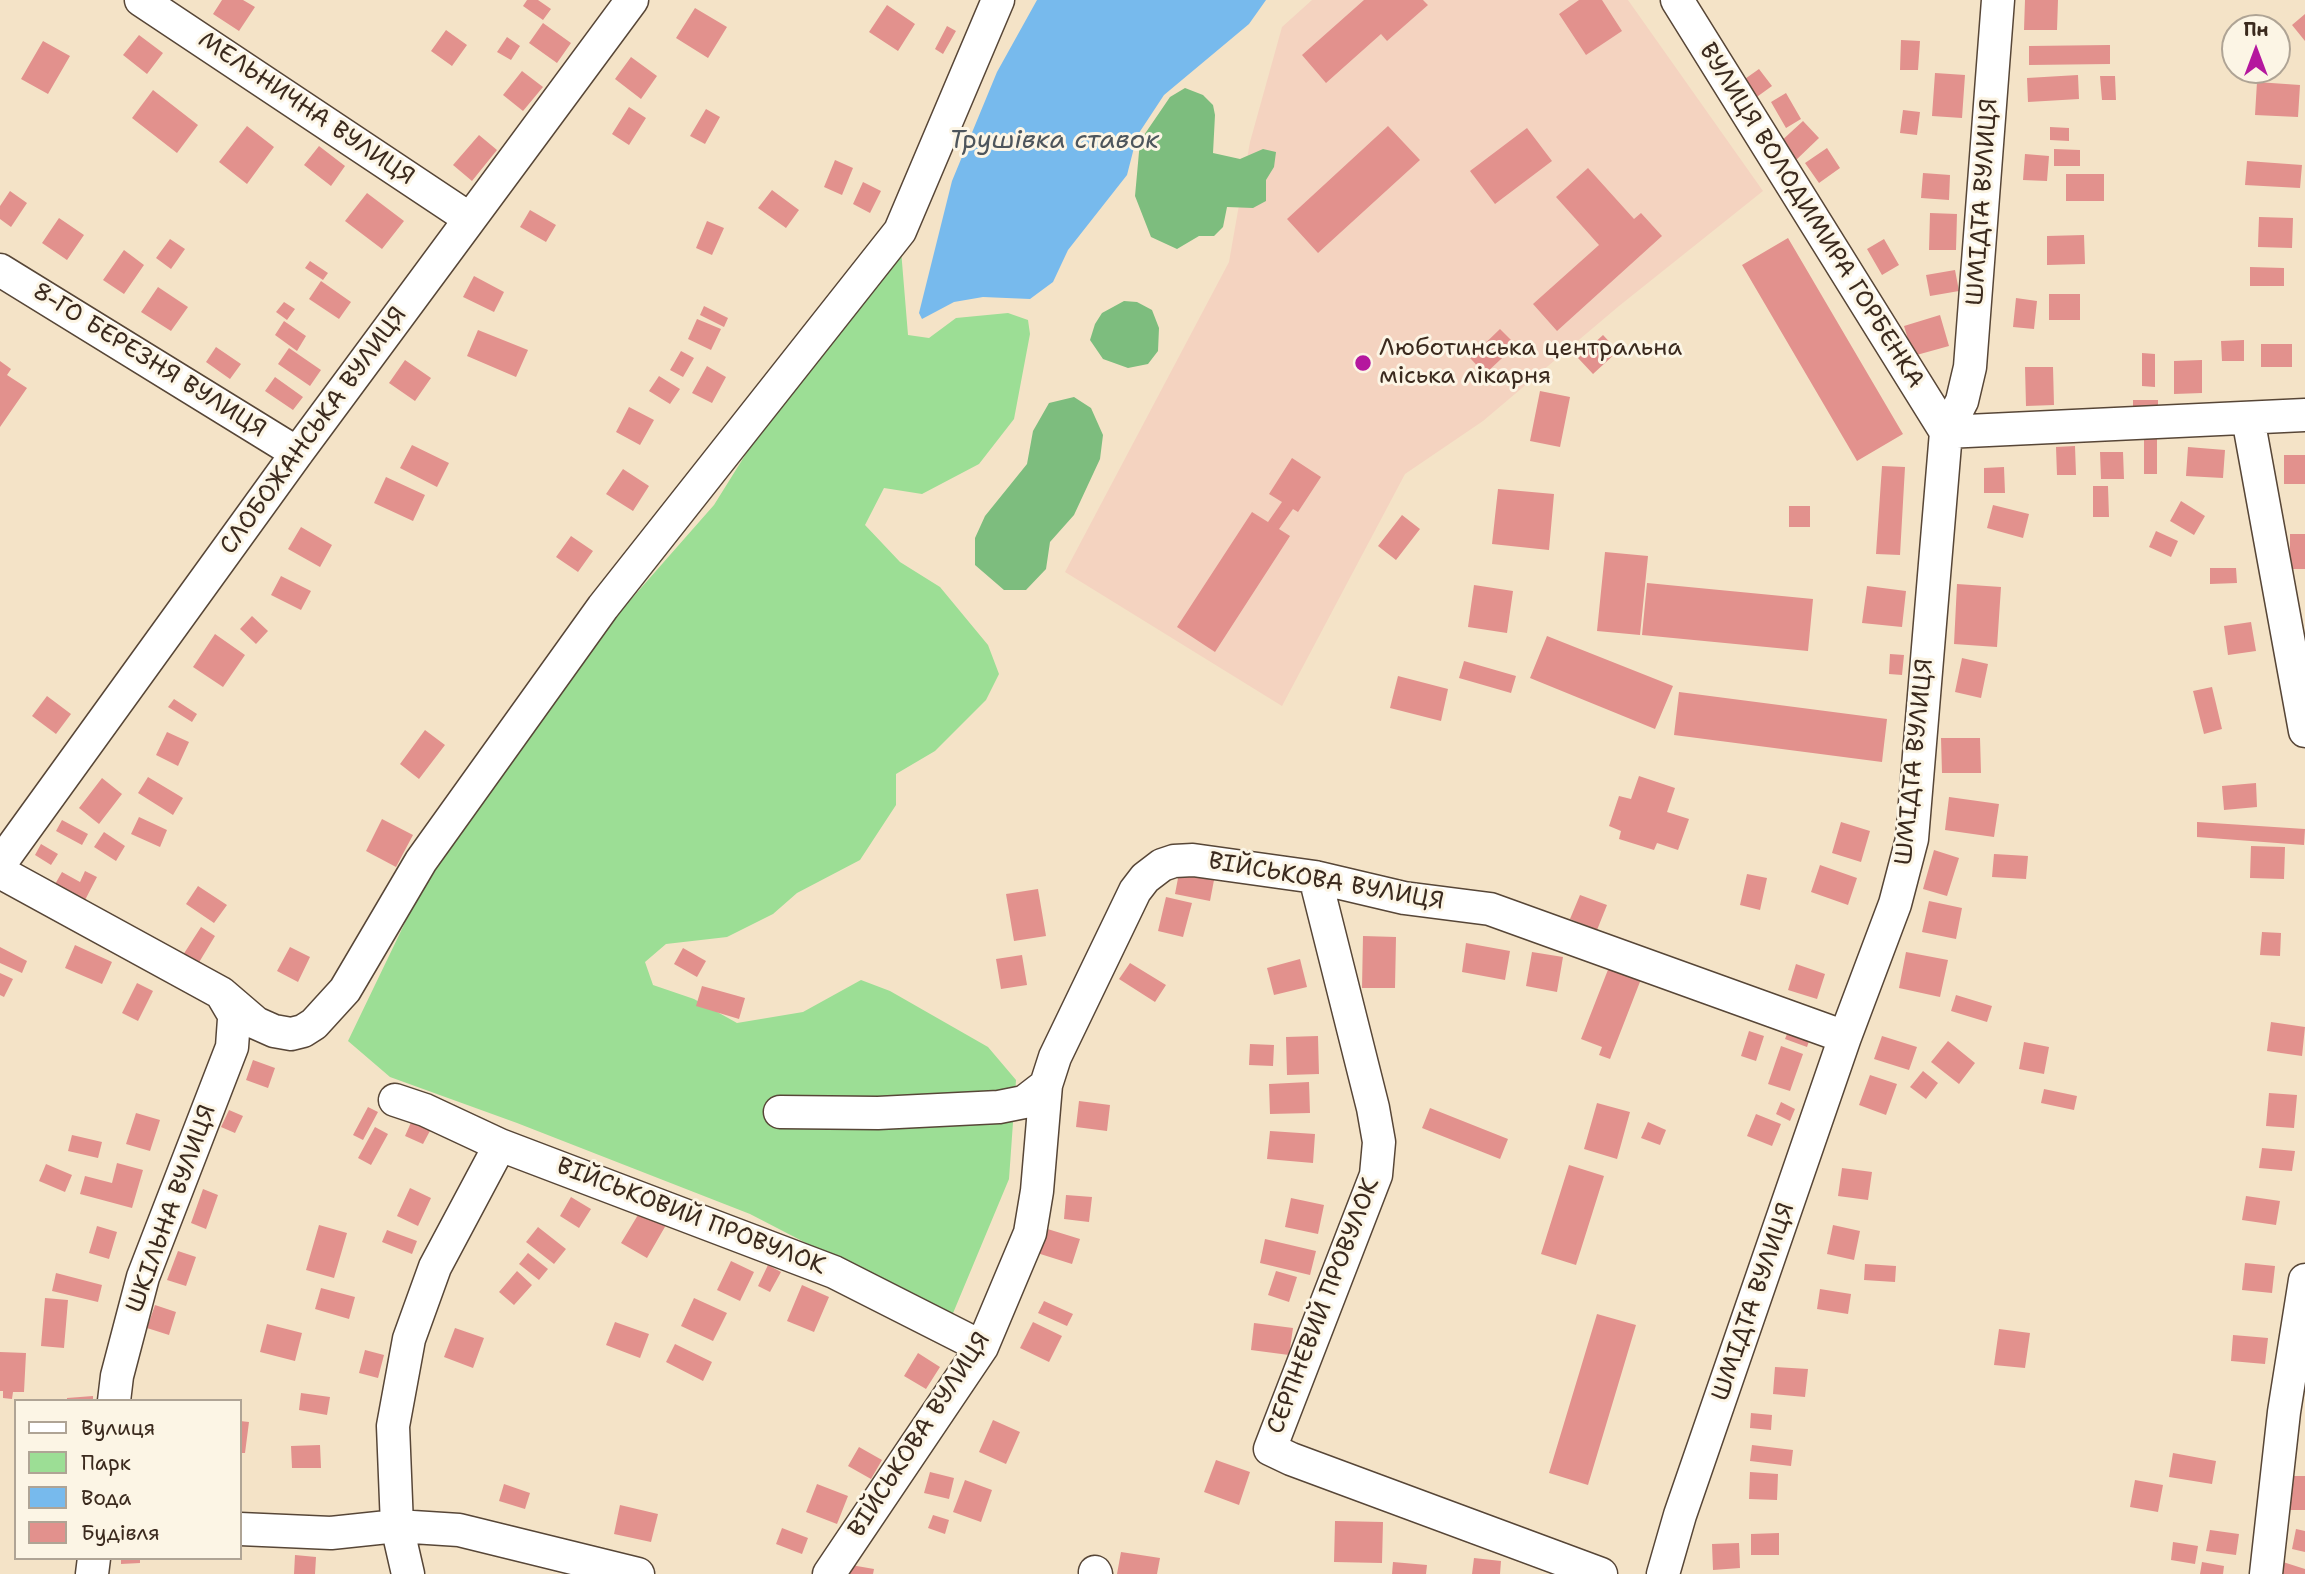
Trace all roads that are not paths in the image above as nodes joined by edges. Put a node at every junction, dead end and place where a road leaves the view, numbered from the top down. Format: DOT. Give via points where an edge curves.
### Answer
graph roads {
  1 [pos="141,0"];
  2 [pos="632,0"];
  3 [pos="998,0"];
  4 [pos="1676,0"];
  5 [pos="1998,0"];
  6 [pos="470,219"];
  7 [pos="0,270"];
  8 [pos="2305,415"];
  9 [pos="2248,418"];
  10 [pos="1945,432"];
  11 [pos="297,453"];
  12 [pos="2305,732"];
  13 [pos="0,864"];
  14 [pos="0,872"];
  15 [pos="1315,877"];
  16 [pos="227,1006"];
  17 [pos="1845,1037"];
  18 [pos="270,1045"];
  19 [pos="1046,1085"];
  20 [pos="395,1100"];
  21 [pos="780,1112"];
  22 [pos="500,1145"];
  23 [pos="2305,1280"];
  24 [pos="982,1347"];
  25 [pos="2297,1394"];
  26 [pos="114,1399"];
  27 [pos="397,1526"];
  28 [pos="242,1529"];
  29 [pos="408,1574"];
  30 [pos="638,1574"];
  31 [pos="829,1574"];
  32 [pos="1601,1574"];
  33 [pos="1664,1574"];
  34 [pos="2266,1574"];
  1 -- 6 [label="street, МЕЛЬНИЧНА ВУЛИЦЯ"];
  2 -- 6 [label="street, СЛОБОЖАНСЬКА ВУЛИЦЯ"];
  3 -- 16 [label="street" via="900,231 603,607 421,861 345,990 330,1009 303,1031 291,1034 274,1031"];
  4 -- 10 [label="street, ВУЛИЦЯ ВОЛОДИМИРА ГОРБЕНКА"];
  5 -- 10 [label="street, ШМІДТА ВУЛИЦЯ" via="1970,367 1962,401"];
  6 -- 11 [label="street, СЛОБОЖАНСЬКА ВУЛИЦЯ"];
  7 -- 11 [label="street, 8-ГО БЕРЕЗНЯ ВУЛИЦЯ"];
  8 -- 9 [label="street"];
  9 -- 10 [label="street"];
  9 -- 12 [label="street"];
  10 -- 17 [label="street, ШМІДТА ВУЛИЦЯ" via="1912,839 1895,904"];
  11 -- 13 [label="street, СЛОБОЖАНСЬКА ВУЛИЦЯ"];
  14 -- 16 [label="street"];
  15 -- 17 [label="street, ВІЙСЬКОВА ВУЛИЦЯ" via="1404,898 1490,909"];
  15 -- 19 [label="street, ВІЙСЬКОВА ВУЛИЦЯ" via="1193,860 1162,865 1145,878 1055,1056"];
  15 -- 32 [label="street, СЕРПНЕВИЙ ПРОВУЛОК" via="1373,1108 1377,1164 1269,1449"];
  16 -- 18 [label="street"];
  16 -- 26 [label="street, ШКІЛЬНА ВУЛИЦЯ" via="232,1047 143,1277"];
  17 -- 33 [label="street, ШМІДТА ВУЛИЦЯ"];
  19 -- 21 [label="street" via="1024,1102 999,1107"];
  19 -- 24 [label="street, ВІЙСЬКОВА ВУЛИЦЯ" via="1030,1233"];
  20 -- 22 [label="street, ВІЙСЬКОВИЙ ПРОВУЛОК"];
  22 -- 24 [label="street, ВІЙСЬКОВИЙ ПРОВУЛОК" via="834,1272"];
  22 -- 27 [label="street" via="435,1267 409,1339 393,1426"];
  23 -- 25 [label="street"];
  24 -- 31 [label="street, ВІЙСЬКОВА ВУЛИЦЯ"];
  25 -- 34 [label="street"];
  27 -- 28 [label="street" via="331,1533"];
  27 -- 29 [label="street"];
  27 -- 30 [label="street" via="459,1530"];
}
